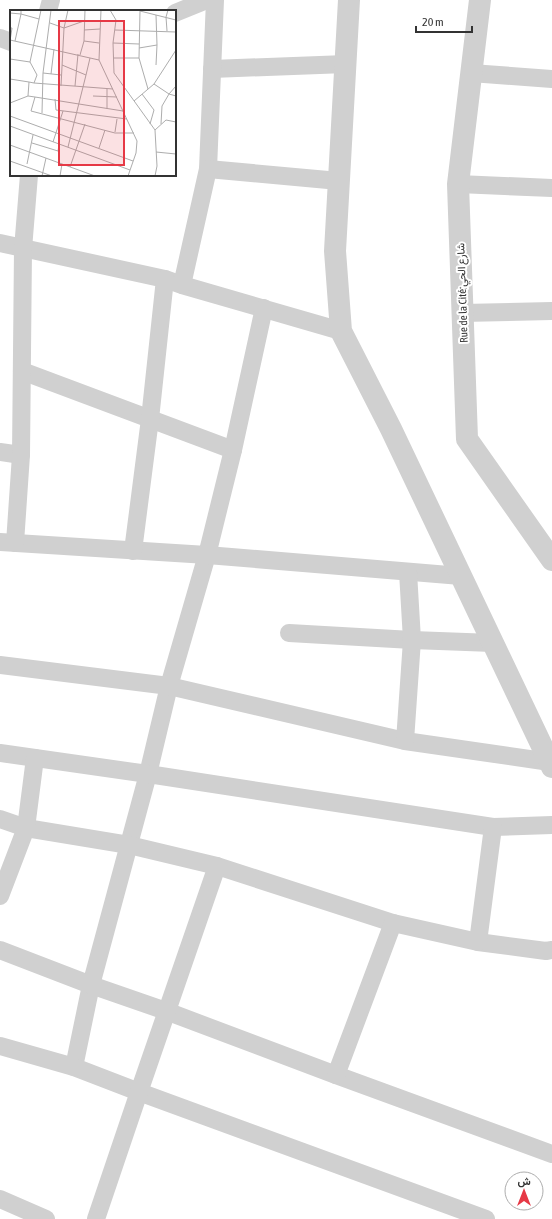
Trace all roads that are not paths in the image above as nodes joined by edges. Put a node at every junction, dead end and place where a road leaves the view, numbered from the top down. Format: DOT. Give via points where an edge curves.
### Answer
graph roads {
  1 [pos="51,0"];
  2 [pos="207,0"];
  3 [pos="215,0"];
  4 [pos="349,0"];
  5 [pos="480,0"];
  6 [pos="48,10"];
  7 [pos="176,13"];
  8 [pos="0,38"];
  9 [pos="10,42"];
  10 [pos="346,64"];
  11 [pos="212,69"];
  12 [pos="471,73"];
  13 [pos="552,79"];
  14 [pos="208,169"];
  15 [pos="29,176"];
  16 [pos="339,181"];
  17 [pos="458,184"];
  18 [pos="552,188"];
  19 [pos="0,244"];
  20 [pos="23,249"];
  21 [pos="165,279"];
  22 [pos="182,285"];
  23 [pos="264,308"];
  24 [pos="552,311"];
  25 [pos="462,313"];
  26 [pos="342,330"];
  27 [pos="22,371"];
  28 [pos="150,419"];
  29 [pos="233,450"];
  30 [pos="0,452"];
  31 [pos="21,455"];
  32 [pos="8,543"];
  33 [pos="133,551"];
  34 [pos="207,555"];
  35 [pos="552,560"];
  36 [pos="408,572"];
  37 [pos="461,576"];
  38 [pos="289,633"];
  39 [pos="412,640"];
  40 [pos="493,642"];
  41 [pos="0,665"];
  42 [pos="169,686"];
  43 [pos="405,741"];
  44 [pos="0,753"];
  45 [pos="35,758"];
  46 [pos="551,765"];
  47 [pos="148,774"];
  48 [pos="0,819"];
  49 [pos="552,825"];
  50 [pos="493,827"];
  51 [pos="26,828"];
  52 [pos="129,845"];
  53 [pos="217,866"];
  54 [pos="0,896"];
  55 [pos="393,923"];
  56 [pos="478,942"];
  57 [pos="0,950"];
  58 [pos="552,950"];
  59 [pos="91,985"];
  60 [pos="166,1011"];
  61 [pos="0,1048"];
  62 [pos="74,1067"];
  63 [pos="336,1075"];
  64 [pos="138,1092"];
  65 [pos="552,1154"];
  66 [pos="0,1199"];
  67 [pos="26,1215"];
  68 [pos="46,1219"];
  69 [pos="96,1219"];
  70 [pos="486,1219"];
  1 -- 6 [label="street"];
  2 -- 7 [label="street"];
  3 -- 11 [label="street"];
  4 -- 10 [label="street"];
  5 -- 12 [label="street, Rue de la Cité;شارع الحي"];
  8 -- 9 [label="street"];
  10 -- 11 [label="street"];
  10 -- 16 [label="street"];
  11 -- 14 [label="street"];
  12 -- 13 [label="street"];
  12 -- 17 [label="street, Rue de la Cité;شارع الحي"];
  14 -- 16 [label="street"];
  14 -- 22 [label="street"];
  15 -- 20 [label="street"];
  16 -- 26 [label="street" via="335,251"];
  17 -- 18 [label="street"];
  17 -- 25 [label="street, Rue de la Cité;شارع الحي"];
  19 -- 20 [label="street"];
  20 -- 21 [label="street"];
  20 -- 27 [label="street"];
  21 -- 22 [label="street"];
  21 -- 28 [label="street"];
  22 -- 23 [label="street"];
  23 -- 26 [label="street"];
  23 -- 29 [label="street"];
  24 -- 25 [label="street"];
  25 -- 35 [label="street, Rue de la Cité;شارع الحي" via="467,440"];
  26 -- 37 [label="street"];
  27 -- 28 [label="street"];
  27 -- 31 [label="street"];
  28 -- 29 [label="street"];
  28 -- 33 [label="street"];
  29 -- 34 [label="street"];
  30 -- 31 [label="street"];
  31 -- 32 [label="street"];
  32 -- 33 [label="street"];
  33 -- 34 [label="street"];
  34 -- 36 [label="street"];
  34 -- 42 [label="street"];
  36 -- 37 [label="street"];
  36 -- 39 [label="street"];
  37 -- 40 [label="street"];
  38 -- 39 [label="street"];
  39 -- 40 [label="street"];
  39 -- 43 [label="street"];
  40 -- 46 [label="street"];
  41 -- 42 [label="street"];
  42 -- 43 [label="street"];
  42 -- 47 [label="street"];
  43 -- 46 [label="street"];
  44 -- 45 [label="street"];
  45 -- 47 [label="street"];
  45 -- 51 [label="street"];
  47 -- 50 [label="street"];
  47 -- 52 [label="street"];
  48 -- 51 [label="street"];
  49 -- 50 [label="street"];
  50 -- 56 [label="street"];
  51 -- 52 [label="street"];
  51 -- 54 [label="street"];
  52 -- 53 [label="street"];
  52 -- 59 [label="street"];
  53 -- 55 [label="street"];
  53 -- 60 [label="street"];
  55 -- 56 [label="street"];
  55 -- 63 [label="street"];
  56 -- 58 [label="street"];
  57 -- 59 [label="street"];
  59 -- 60 [label="street"];
  59 -- 62 [label="street"];
  60 -- 63 [label="street"];
  60 -- 64 [label="street"];
  61 -- 62 [label="street"];
  62 -- 64 [label="street"];
  63 -- 65 [label="street"];
  64 -- 69 [label="street"];
  64 -- 70 [label="street"];
  66 -- 67 [label="street"];
  67 -- 68 [label="street"];
}
